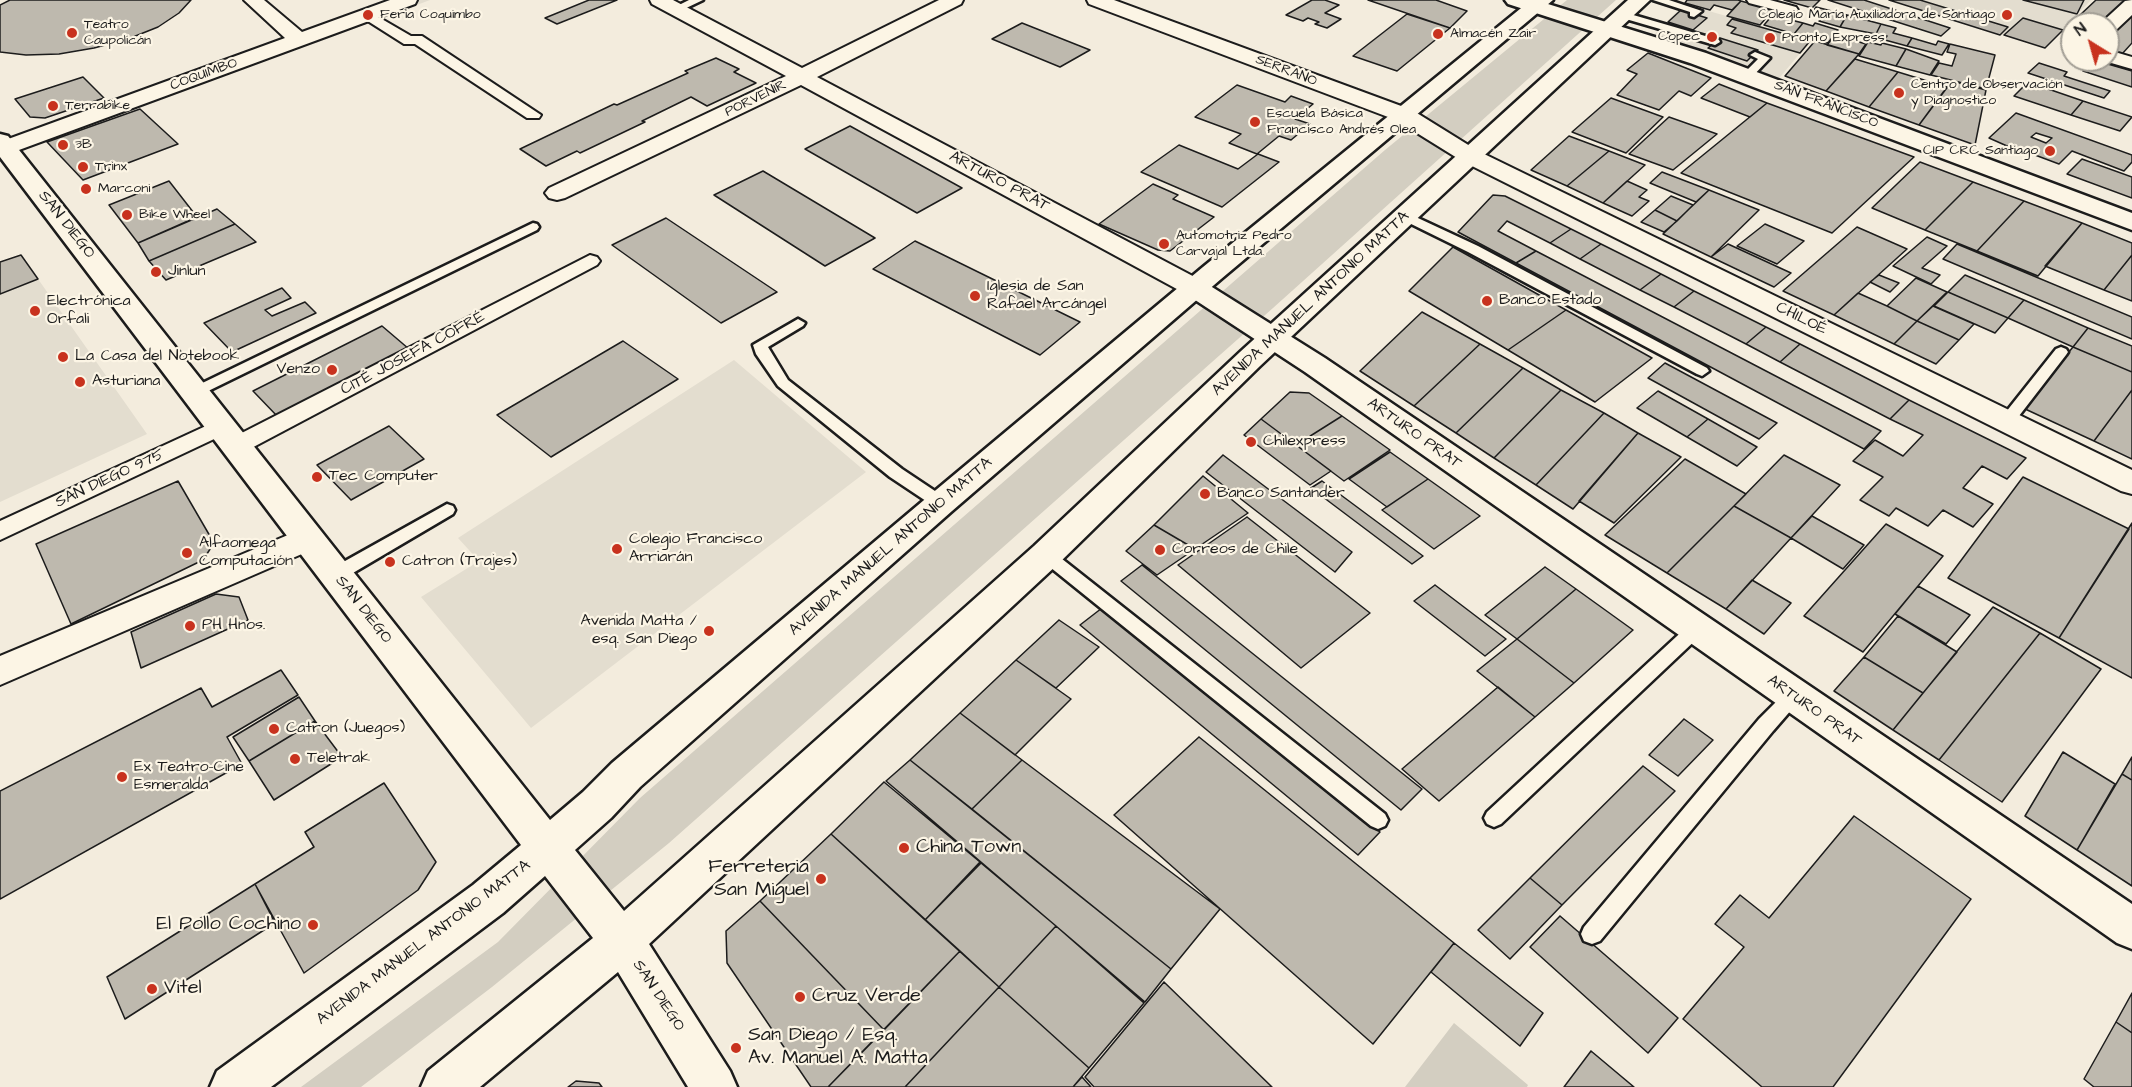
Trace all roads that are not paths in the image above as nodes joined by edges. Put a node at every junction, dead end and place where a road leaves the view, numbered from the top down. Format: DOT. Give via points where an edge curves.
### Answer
graph roads {
  1 [pos="253,0"];
  2 [pos="698,0"];
  3 [pos="954,0"];
  4 [pos="1096,0"];
  5 [pos="1640,0"];
  6 [pos="1658,0"];
  7 [pos="1754,0"];
  8 [pos="1531,2"];
  9 [pos="667,4"];
  10 [pos="2132,5"];
  11 [pos="386,6"];
  12 [pos="1791,10"];
  13 [pos="1694,14"];
  14 [pos="2120,16"];
  15 [pos="1616,21"];
  16 [pos="298,40"];
  17 [pos="1658,44"];
  18 [pos="801,76"];
  19 [pos="533,115"];
  20 [pos="1404,115"];
  21 [pos="2,146"];
  22 [pos="1470,156"];
  23 [pos="557,193"];
  24 [pos="1405,216"];
  25 [pos="2132,222"];
  26 [pos="533,227"];
  27 [pos="590,261"];
  28 [pos="1195,288"];
  29 [pos="798,323"];
  30 [pos="1274,338"];
  31 [pos="2061,352"];
  32 [pos="1702,371"];
  33 [pos="195,392"];
  34 [pos="2007,421"];
  35 [pos="229,436"];
  36 [pos="2132,483"];
  37 [pos="941,503"];
  38 [pos="447,510"];
  39 [pos="0,531"];
  40 [pos="307,539"];
  41 [pos="1046,555"];
  42 [pos="335,575"];
  43 [pos="1696,629"];
  44 [pos="0,671"];
  45 [pos="1793,696"];
  46 [pos="1494,818"];
  47 [pos="1378,820"];
  48 [pos="547,848"];
  49 [pos="2132,929"];
  50 [pos="1592,934"];
  51 [pos="621,940"];
  52 [pos="233,1087"];
  53 [pos="444,1087"];
  54 [pos="714,1087"];
  1 -- 16 [label="street"];
  2 -- 9 [label="lane"];
  3 -- 18 [label="street, PORVENIR"];
  4 -- 20 [label="street, SERRANO"];
  5 -- 15 [label="main road, AVENIDA MANUEL ANTONIO MATTA"];
  6 -- 13 [label="lane" via="1697,11"];
  7 -- 12 [label="street"];
  8 -- 15 [label="main road, SAN FRANCISCO"];
  8 -- 20 [label="main road, AVENIDA MANUEL ANTONIO MATTA"];
  9 -- 18 [label="street, ARTURO PRAT"];
  10 -- 14 [label="street"];
  11 -- 16 [label="street, COQUIMBO"];
  11 -- 19 [label="street" via="410,42 417,39"];
  15 -- 17 [label="main road, SAN FRANCISCO"];
  15 -- 17 [label="lane" via="1679,29 1712,41"];
  15 -- 22 [label="main road, AVENIDA MANUEL ANTONIO MATTA"];
  16 -- 21 [label="street, COQUIMBO"];
  17 -- 25 [label="main road, SAN FRANCISCO" via="1751,65"];
  18 -- 23 [label="street, PORVENIR"];
  18 -- 28 [label="street, ARTURO PRAT"];
  20 -- 22 [label="street, SERRANO"];
  20 -- 28 [label="main road, AVENIDA MANUEL ANTONIO MATTA"];
  21 -- 33 [label="main road, SAN DIEGO"];
  22 -- 24 [label="main road, AVENIDA MANUEL ANTONIO MATTA"];
  22 -- 34 [label="street, CHILOÉ"];
  24 -- 30 [label="main road, AVENIDA MANUEL ANTONIO MATTA"];
  24 -- 32 [label="lane"];
  26 -- 33 [label="lane"];
  27 -- 35 [label="street, CITÉ JOSEFA COFRÉ"];
  28 -- 30 [label="main road, ARTURO PRAT"];
  28 -- 37 [label="main road, AVENIDA MANUEL ANTONIO MATTA"];
  29 -- 37 [label="lane" via="760,345 783,383"];
  30 -- 41 [label="main road, AVENIDA MANUEL ANTONIO MATTA"];
  30 -- 43 [label="main road, ARTURO PRAT"];
  31 -- 34 [label="lane"];
  33 -- 35 [label="main road, SAN DIEGO"];
  34 -- 36 [label="street, CHILOÉ"];
  35 -- 39 [label="street, SAN DIEGO 975"];
  35 -- 40 [label="main road, SAN DIEGO"];
  37 -- 48 [label="main road, AVENIDA MANUEL ANTONIO MATTA"];
  38 -- 42 [label="lane"];
  40 -- 42 [label="main road, SAN DIEGO"];
  40 -- 44 [label="street"];
  41 -- 47 [label="lane"];
  41 -- 51 [label="main road, AVENIDA MANUEL ANTONIO MATTA"];
  42 -- 48 [label="main road, SAN DIEGO"];
  43 -- 45 [label="main road, ARTURO PRAT"];
  43 -- 46 [label="lane"];
  45 -- 49 [label="main road, ARTURO PRAT"];
  45 -- 50 [label="lane"];
  48 -- 51 [label="main road, SAN DIEGO"];
  48 -- 52 [label="main road, AVENIDA MANUEL ANTONIO MATTA" via="488,899"];
  51 -- 53 [label="main road, AVENIDA MANUEL ANTONIO MATTA"];
  51 -- 54 [label="main road, SAN DIEGO"];
}
